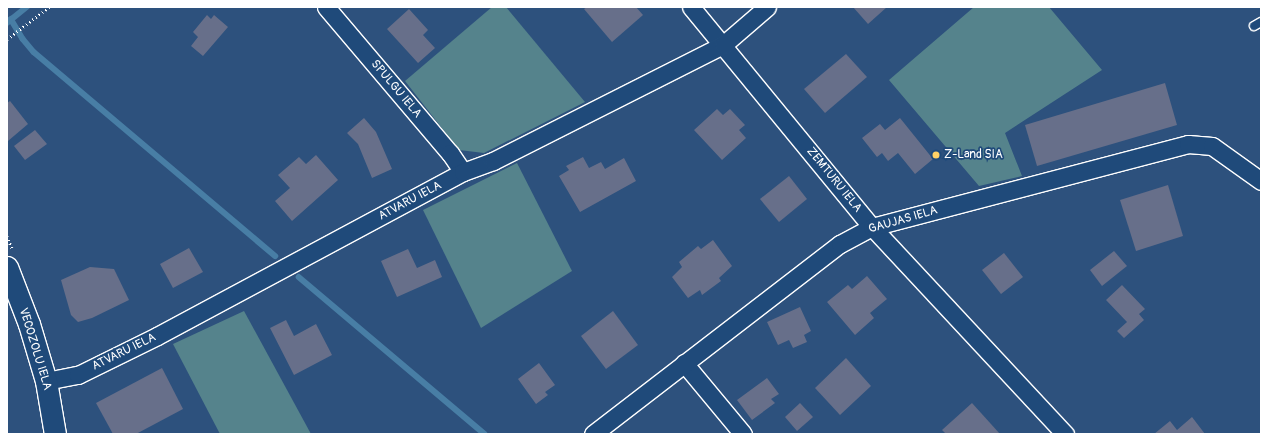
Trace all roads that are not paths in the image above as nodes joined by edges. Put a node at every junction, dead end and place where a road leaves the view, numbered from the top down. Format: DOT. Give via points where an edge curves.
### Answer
graph roads {
  1 [pos="326,7"];
  2 [pos="691,7"];
  3 [pos="767,7"];
  4 [pos="723,45"];
  5 [pos="463,172"];
  6 [pos="1261,181"];
  7 [pos="872,227"];
  8 [pos="7,267"];
  9 [pos="684,363"];
  10 [pos="46,381"];
  11 [pos="55,434"];
  12 [pos="593,434"];
  13 [pos="743,434"];
  14 [pos="1065,434"];
  1 -- 5 [label="street, SPULGU IELA" via="450,153"];
  2 -- 4 [label="street, ZEMTURU IELA"];
  3 -- 4 [label="street, ATVARU IELA"];
  4 -- 5 [label="street, ATVARU IELA" via="493,161"];
  4 -- 7 [label="street, ZEMTURU IELA"];
  5 -- 10 [label="street, ATVARU IELA" via="157,336 78,375"];
  6 -- 7 [label="street, GAUJAS IELA" via="1212,146 1188,144"];
  7 -- 9 [label="street, GAUJAS IELA" via="840,244"];
  7 -- 14 [label="street, ZEMTURU IELA"];
  8 -- 10 [label="street, VECOZOLU IELA" via="29,324"];
  9 -- 12 [label="street, GAUJAS IELA"];
  9 -- 13 [label="street"];
  10 -- 11 [label="street, VECOZOLU IELA"];
}
